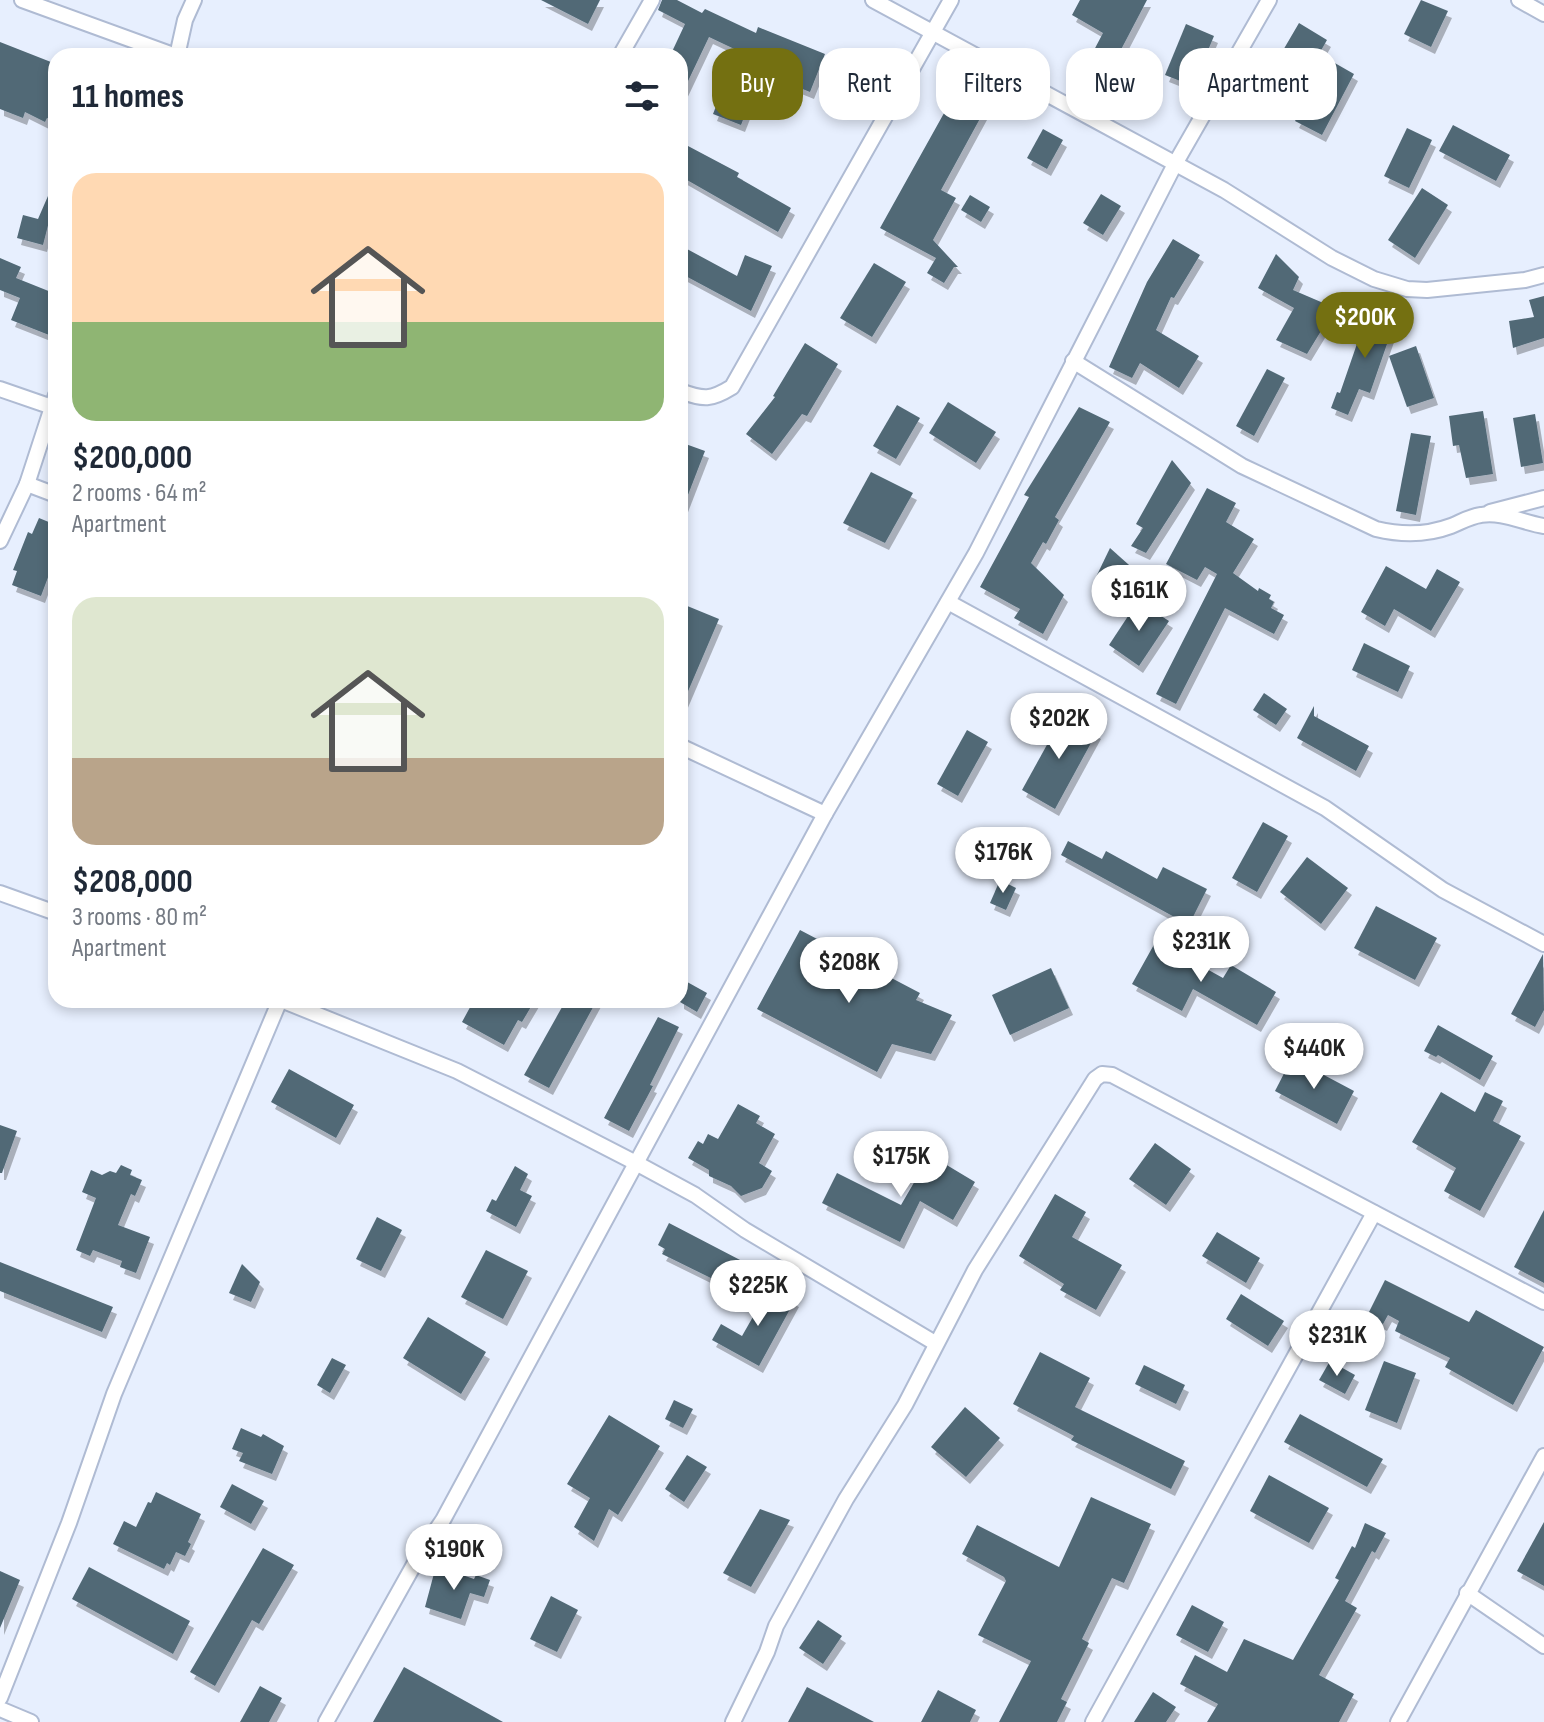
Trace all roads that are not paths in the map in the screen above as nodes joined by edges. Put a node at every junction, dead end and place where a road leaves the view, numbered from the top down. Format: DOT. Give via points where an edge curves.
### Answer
graph roads {
  1 [pos="22,0"];
  2 [pos="194,0"];
  3 [pos="652,0"];
  4 [pos="873,0"];
  5 [pos="951,0"];
  6 [pos="1269,0"];
  7 [pos="1519,0"];
  8 [pos="1544,14"];
  9 [pos="934,34"];
  10 [pos="155,48"];
  11 [pos="179,48"];
  12 [pos="625,48"];
  13 [pos="1175,164"];
  14 [pos="1544,275"];
  15 [pos="1073,361"];
  16 [pos="0,389"];
  17 [pos="688,394"];
  18 [pos="48,400"];
  19 [pos="48,419"];
  20 [pos="27,484"];
  21 [pos="48,492"];
  22 [pos="1544,498"];
  23 [pos="1480,515"];
  24 [pos="1544,526"];
  25 [pos="0,541"];
  26 [pos="948,602"];
  27 [pos="688,750"];
  28 [pos="825,814"];
  29 [pos="0,893"];
  30 [pos="48,910"];
  31 [pos="1544,944"];
  32 [pos="277,1008"];
  33 [pos="300,1008"];
  34 [pos="636,1163"];
  35 [pos="1374,1213"];
  36 [pos="1544,1302"];
  37 [pos="935,1343"];
  38 [pos="1544,1456"];
  39 [pos="1467,1593"];
  40 [pos="1544,1646"];
  41 [pos="0,1698"];
  42 [pos="0,1709"];
  43 [pos="31,1722"];
  44 [pos="326,1722"];
  45 [pos="733,1722"];
  46 [pos="1093,1722"];
  47 [pos="1398,1722"];
  1 -- 10 [label="street"];
  2 -- 11 [label="street"];
  3 -- 12 [label="street"];
  4 -- 9 [label="street"];
  5 -- 9 [label="street"];
  6 -- 13 [label="street"];
  7 -- 8 [label="street"];
  9 -- 13 [label="street"];
  9 -- 17 [label="street" via="732,387 713,399"];
  13 -- 14 [label="street" via="1332,258 1407,289"];
  13 -- 15 [label="street"];
  15 -- 23 [label="street" via="1242,466 1376,529 1424,533"];
  15 -- 26 [label="street"];
  16 -- 18 [label="street"];
  19 -- 20 [label="street"];
  20 -- 21 [label="street"];
  20 -- 25 [label="street"];
  22 -- 23 [label="street"];
  23 -- 24 [label="street"];
  26 -- 28 [label="street"];
  26 -- 31 [label="street" via="1325,808 1443,890"];
  27 -- 28 [label="street"];
  28 -- 34 [label="street"];
  29 -- 30 [label="street"];
  32 -- 41 [label="street" via="114,1394"];
  33 -- 34 [label="street" via="457,1071"];
  34 -- 37 [label="street"];
  34 -- 44 [label="street" via="443,1520"];
  35 -- 36 [label="street"];
  35 -- 37 [label="street" via="1102,1074 975,1270"];
  35 -- 46 [label="street"];
  37 -- 45 [label="street" via="905,1405 783,1614"];
  38 -- 39 [label="street"];
  39 -- 40 [label="street"];
  39 -- 47 [label="street"];
  42 -- 43 [label="street"];
}
